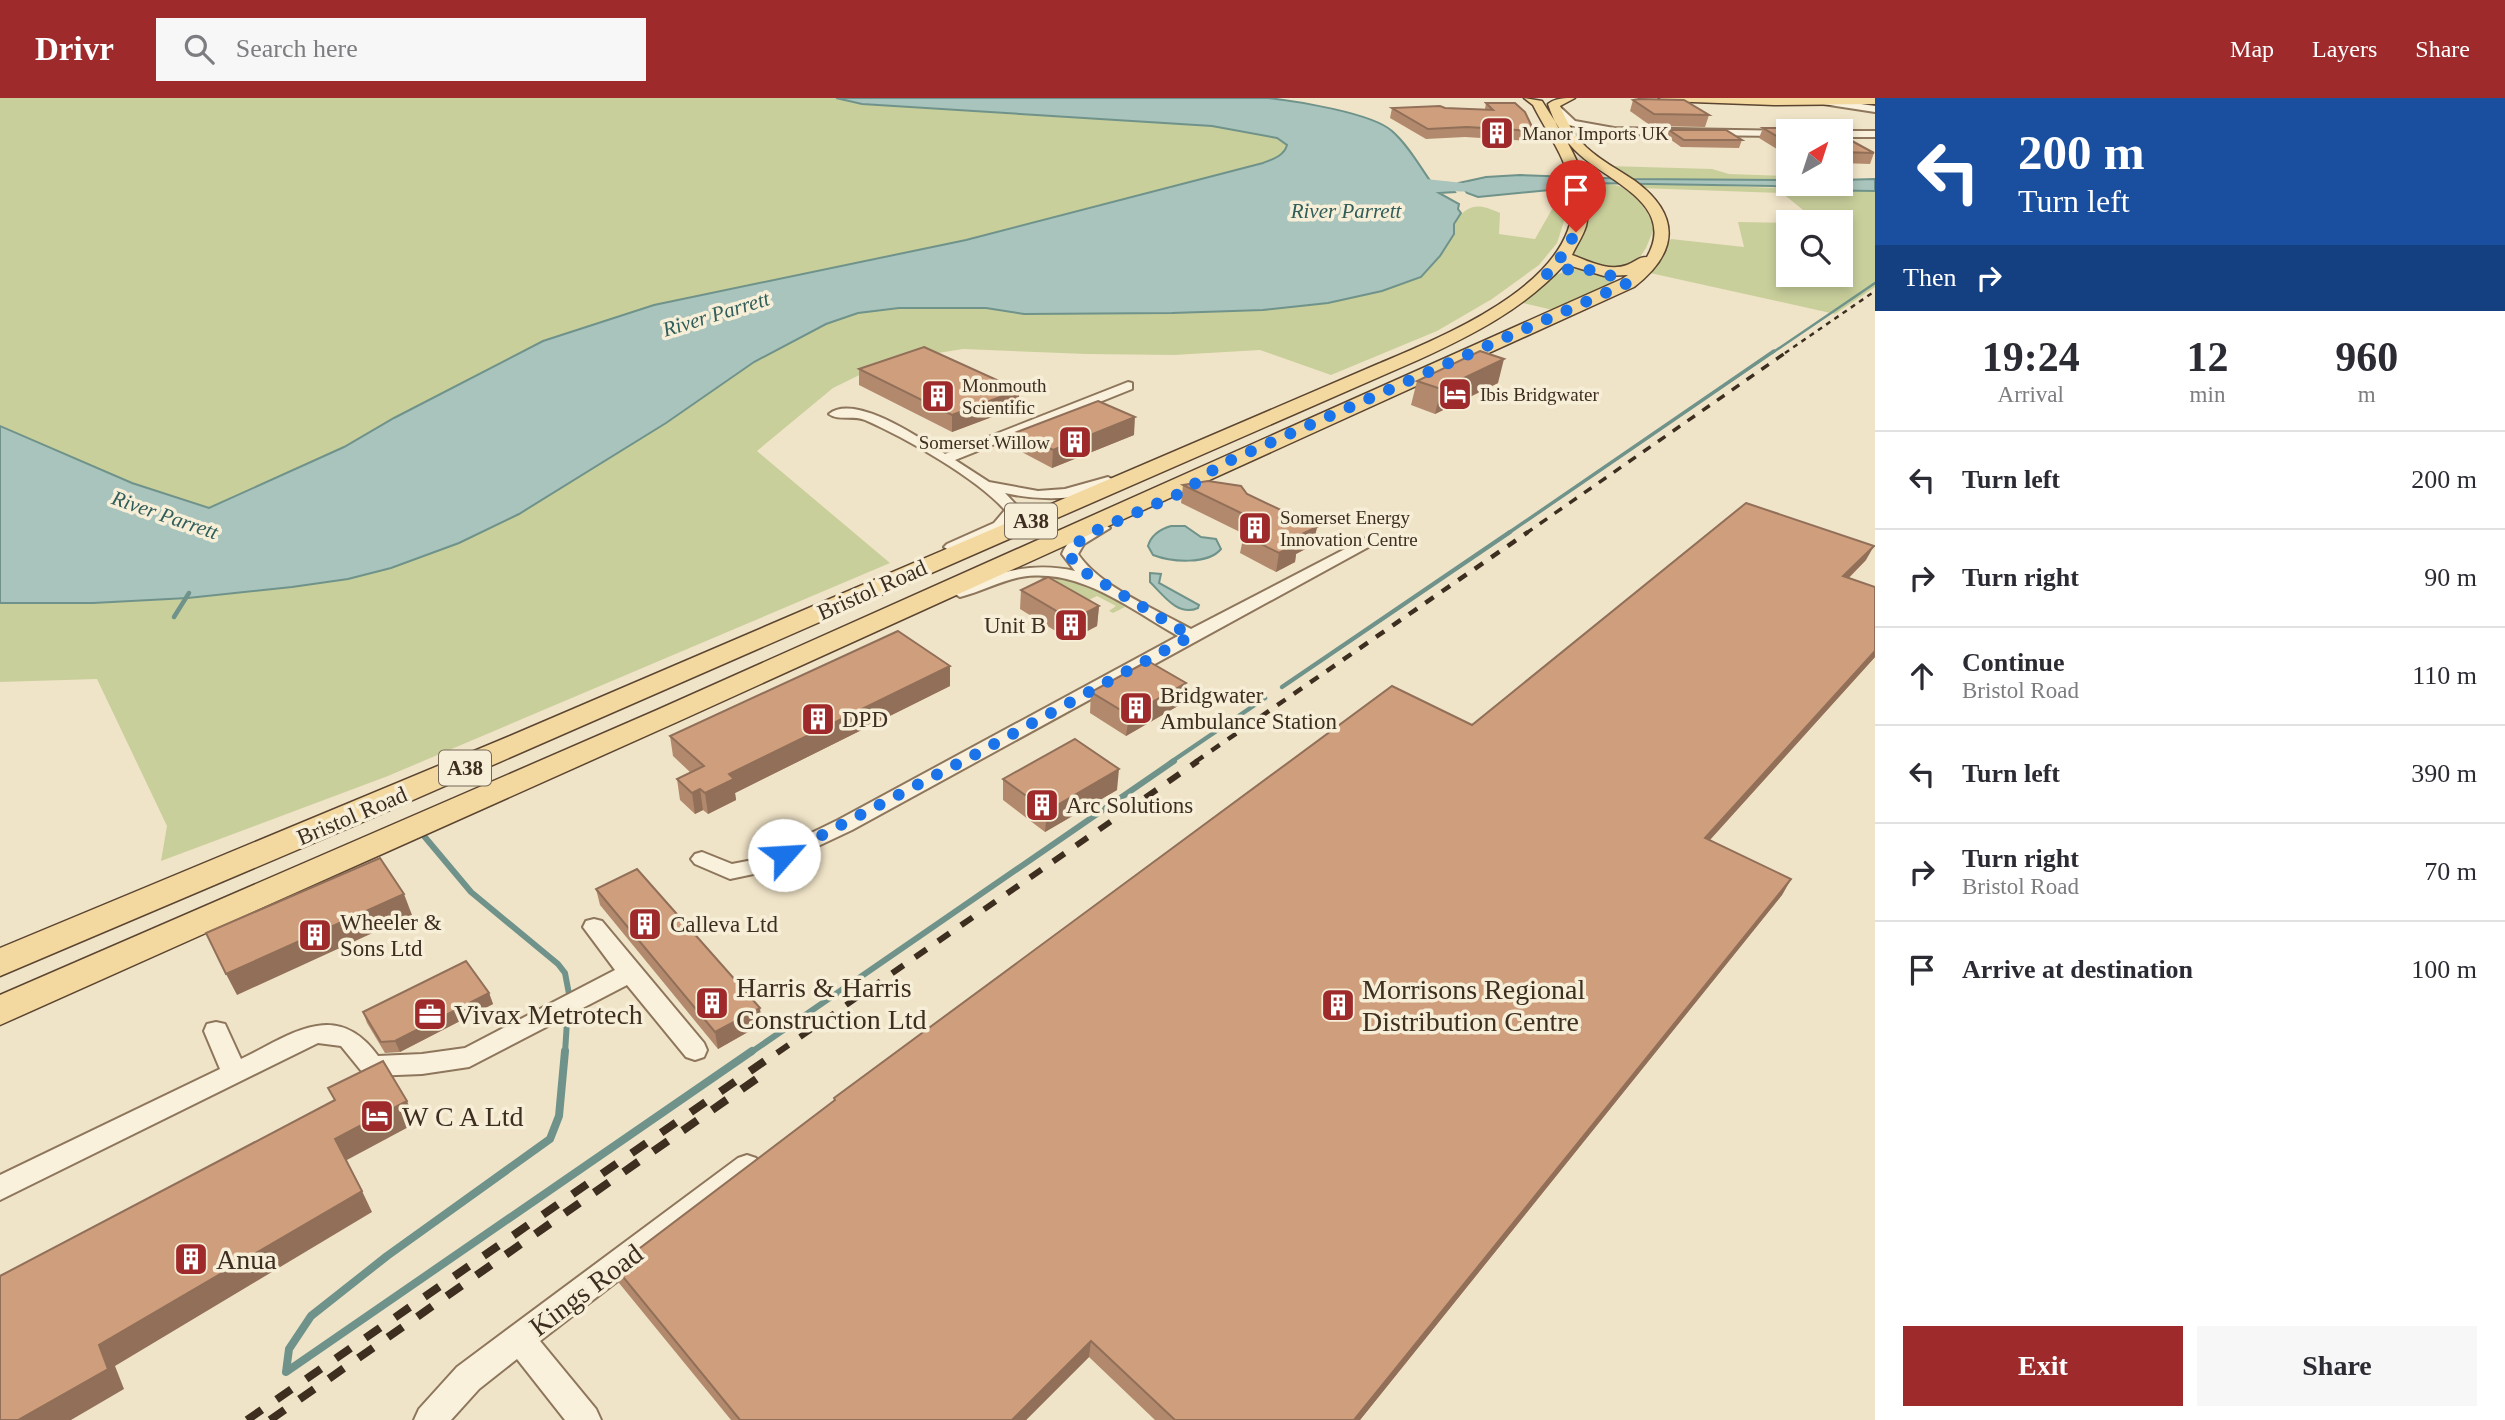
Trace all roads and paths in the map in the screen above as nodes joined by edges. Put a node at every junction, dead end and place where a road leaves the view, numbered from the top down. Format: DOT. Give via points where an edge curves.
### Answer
graph roads {
  1 [pos="1665,98"];
  2 [pos="1733,98"];
  3 [pos="1848,98"];
  4 [pos="1535,99"];
  5 [pos="1560,100"];
  6 [pos="1875,101"];
  7 [pos="1826,102"];
  8 [pos="1875,109"];
  9 [pos="1776,133"];
  10 [pos="1853,134"];
  11 [pos="1875,134"];
  12 [pos="1661,245"];
  13 [pos="1561,257"];
  14 [pos="1547,274"];
  15 [pos="1628,283"];
  16 [pos="1128,386"];
  17 [pos="836,414"];
  18 [pos="944,459"];
  19 [pos="1163,464"];
  20 [pos="1220,465"];
  21 [pos="977,478"];
  22 [pos="1376,539"];
  23 [pos="899,577"];
  24 [pos="1113,591"];
  25 [pos="1191,636"];
  26 [pos="767,669"];
  27 [pos="702,859"];
  28 [pos="594,927"];
  29 [pos="179,932"];
  30 [pos="0,963"];
  31 [pos="630,972"];
  32 [pos="0,1012"];
  33 [pos="0,1023"];
  34 [pos="216,1031"];
  35 [pos="695,1050"];
  36 [pos="234,1072"];
  37 [pos="747,1166"];
  38 [pos="0,1188"];
  39 [pos="520,1340"];
  40 [pos="430,1420"];
  41 [pos="585,1420"];
  1 -- 7 [label="main road"];
  2 -- 3 [label="main road"];
  4 -- 13 [label="main road, Bristol Road / A38" via="1578,182 1580,218"];
  5 -- 9 [label="street" via="1572,123 1614,131"];
  5 -- 12 [label="main road" via="1570,134 1582,149 1645,197 1658,215"];
  6 -- 7 [label="main road"];
  7 -- 8 [label="street"];
  10 -- 11 [label="street"];
  12 -- 13 [label="main road" via="1634,271 1627,272 1605,271"];
  12 -- 15 [label="main road, Bristol Road / A38" via="1650,264"];
  13 -- 14 [label="main road, Bristol Road / A38"];
  14 -- 15 [label="main road" via="1586,269"];
  14 -- 19 [label="main road, Bristol Road / A38" via="1513,302 1446,341"];
  15 -- 20 [label="main road, Bristol Road / A38"];
  16 -- 18 [label="street"];
  17 -- 18 [label="street" via="859,414"];
  18 -- 21 [label="street"];
  19 -- 21 [label="street" via="1059,495 1024,494"];
  19 -- 23 [label="main road, Bristol Road / A38"];
  20 -- 24 [label="street" via="1185,491 1072,546 1070,554 1076,565"];
  20 -- 26 [label="main road, Bristol Road / A38"];
  21 -- 23 [label="street" via="1009,502 1010,516"];
  22 -- 25 [label="street"];
  23 -- 30 [label="main road, Bristol Road / A38" via="509,749"];
  24 -- 25 [label="street"];
  24 -- 26 [label="street" via="1052,570 1026,570"];
  25 -- 27 [label="street" via="877,808 763,865 730,872"];
  26 -- 29 [label="main road, Bristol Road / A38"];
  28 -- 31 [label="street"];
  29 -- 32 [label="main road, Bristol Road / A38"];
  29 -- 33 [label="street, Bristol Road" via="133,962"];
  31 -- 35 [label="street"];
  31 -- 36 [label="street" via="469,1057 372,1066 353,1041 336,1031 315,1034"];
  34 -- 36 [label="street"];
  36 -- 38 [label="street"];
  37 -- 39 [label="street, Kings Road"];
  39 -- 40 [label="street, Kings Road" via="468,1378"];
  39 -- 41 [label="street"];
}
